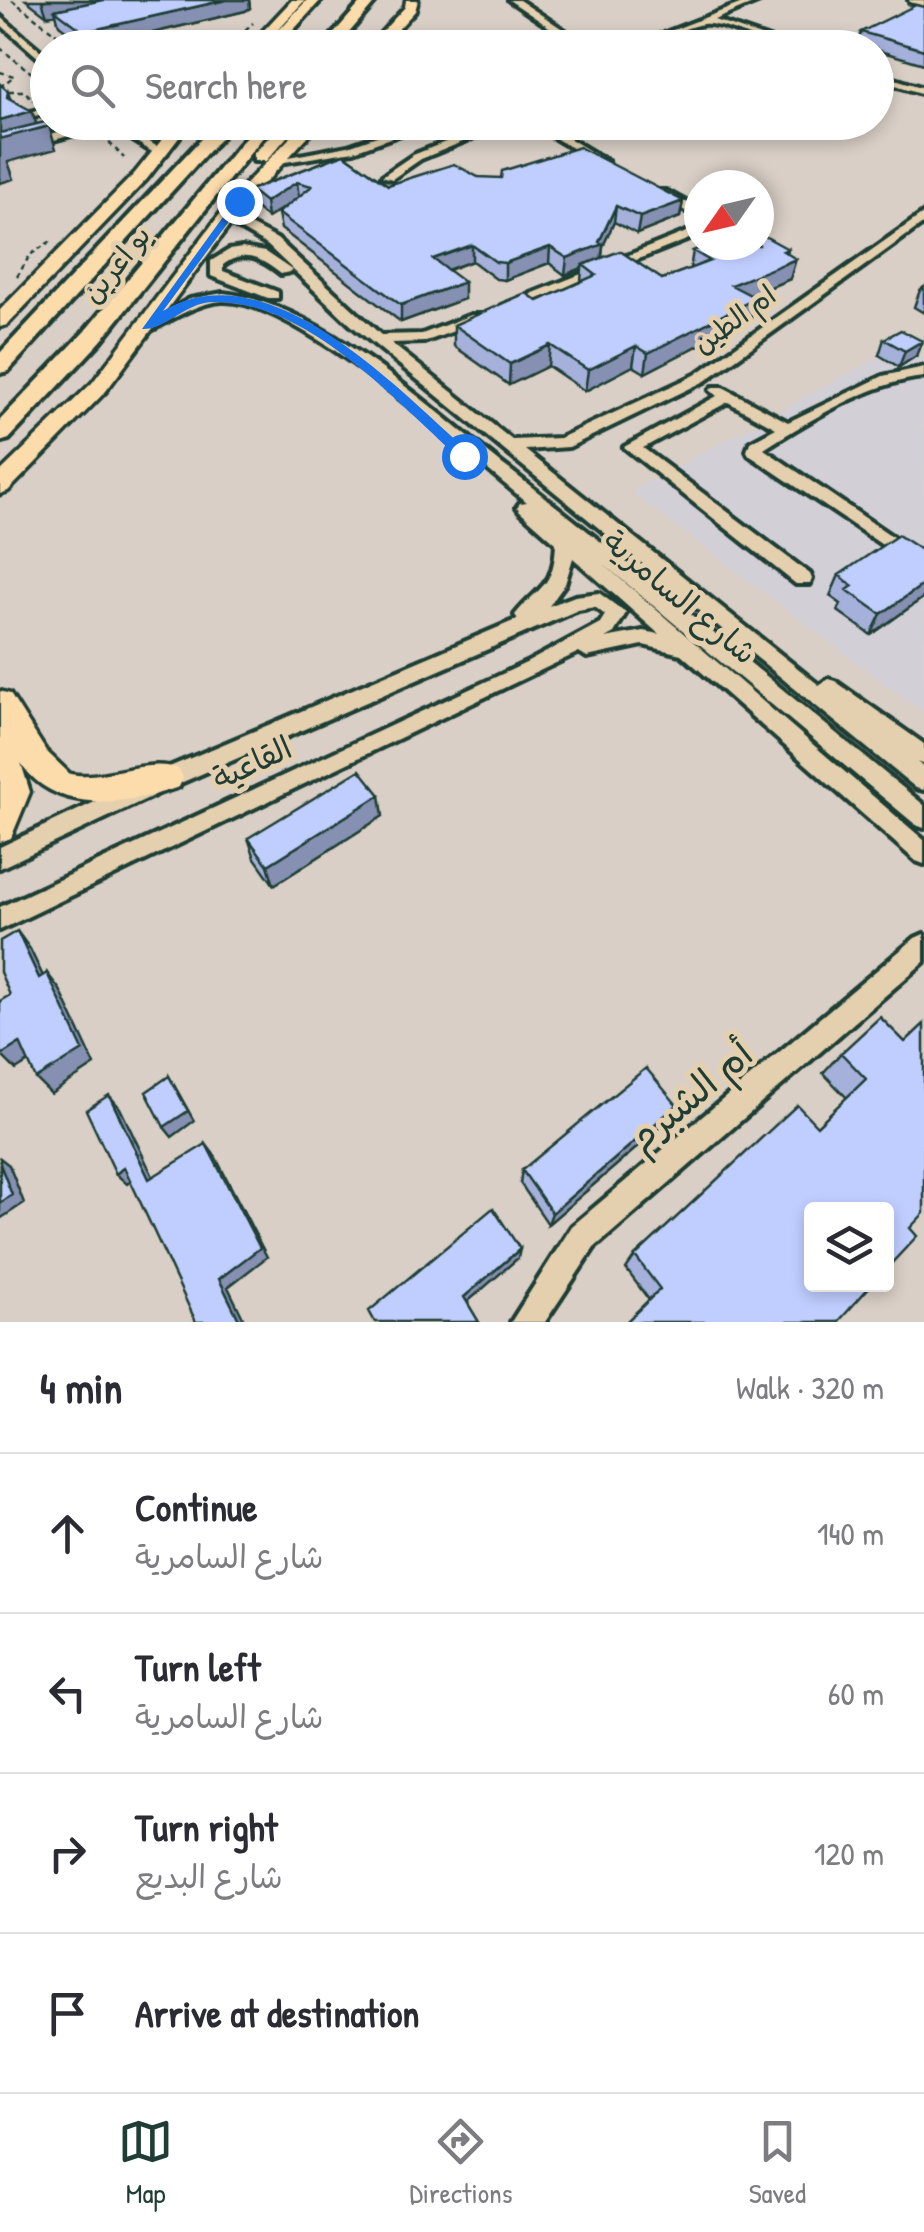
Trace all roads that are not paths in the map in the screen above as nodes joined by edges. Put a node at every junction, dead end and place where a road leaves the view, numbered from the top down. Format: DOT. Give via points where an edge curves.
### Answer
graph roads {
  1 [pos="299,0"];
  2 [pos="314,0"];
  3 [pos="370,0"];
  4 [pos="412,0"];
  5 [pos="513,0"];
  6 [pos="758,0"];
  7 [pos="913,0"];
  8 [pos="924,3"];
  9 [pos="378,18"];
  10 [pos="0,19"];
  11 [pos="706,20"];
  12 [pos="270,30"];
  13 [pos="286,30"];
  14 [pos="344,30"];
  15 [pos="369,30"];
  16 [pos="390,30"];
  17 [pos="559,30"];
  18 [pos="679,30"];
  19 [pos="736,30"];
  20 [pos="30,46"];
  21 [pos="894,82"];
  22 [pos="924,92"];
  23 [pos="30,112"];
  24 [pos="20,116"];
  25 [pos="43,140"];
  26 [pos="139,140"];
  27 [pos="171,140"];
  28 [pos="189,140"];
  29 [pos="211,140"];
  30 [pos="253,140"];
  31 [pos="285,140"];
  32 [pos="290,140"];
  33 [pos="304,140"];
  34 [pos="372,140"];
  35 [pos="460,140"];
  36 [pos="564,140"];
  37 [pos="580,149"];
  38 [pos="337,151"];
  39 [pos="0,152"];
  40 [pos="161,154"];
  41 [pos="564,155"];
  42 [pos="279,160"];
  43 [pos="614,168"];
  44 [pos="388,176"];
  45 [pos="648,186"];
  46 [pos="684,206"];
  47 [pos="197,210"];
  48 [pos="144,214"];
  49 [pos="924,217"];
  50 [pos="228,219"];
  51 [pos="916,231"];
  52 [pos="684,237"];
  53 [pos="344,312"];
  54 [pos="0,320"];
  55 [pos="146,327"];
  56 [pos="424,338"];
  57 [pos="377,339"];
  58 [pos="355,357"];
  59 [pos="0,366"];
  60 [pos="411,368"];
  61 [pos="924,372"];
  62 [pos="700,378"];
  63 [pos="395,389"];
  64 [pos="728,396"];
  65 [pos="789,429"];
  66 [pos="0,434"];
  67 [pos="564,443"];
  68 [pos="510,445"];
  69 [pos="554,480"];
  70 [pos="0,486"];
  71 [pos="565,542"];
  72 [pos="924,567"];
  73 [pos="804,578"];
  74 [pos="745,636"];
  75 [pos="472,647"];
  76 [pos="696,651"];
  77 [pos="533,668"];
  78 [pos="0,702"];
  79 [pos="0,744"];
  80 [pos="924,756"];
  81 [pos="168,778"];
  82 [pos="924,780"];
  83 [pos="924,818"];
  84 [pos="0,828"];
  85 [pos="924,854"];
  86 [pos="0,858"];
  87 [pos="0,919"];
  88 [pos="924,946"];
  89 [pos="527,1322"];
  1 -- 12 [label="main road"];
  2 -- 13 [label="highway"];
  3 -- 14 [label="highway"];
  4 -- 16 [label="main road"];
  5 -- 17 [label="street"];
  6 -- 11 [label="street"];
  7 -- 8 [label="street"];
  9 -- 15 [label="highway"];
  10 -- 20 [label="street"];
  11 -- 18 [label="street"];
  11 -- 19 [label="street"];
  21 -- 22 [label="street"];
  23 -- 24 [label="street"];
  25 -- 39 [label="street"];
  26 -- 40 [label="street"];
  27 -- 40 [label="main road"];
  28 -- 48 [label="highway" via="155,186"];
  29 -- 48 [label="highway, بو اعرين"];
  30 -- 47 [label="highway, بو اعرين"];
  31 -- 47 [label="highway"];
  32 -- 42 [label="main road"];
  33 -- 38 [label="street" via="311,148"];
  34 -- 38 [label="street"];
  35 -- 44 [label="street"];
  36 -- 37 [label="street"];
  37 -- 41 [label="street"];
  37 -- 43 [label="street"];
  38 -- 42 [label="street"];
  40 -- 54 [label="main road"];
  42 -- 50 [label="main road"];
  45 -- 46 [label="street"];
  47 -- 66 [label="highway, بو اعرين" via="93,336"];
  48 -- 59 [label="highway, بو اعرين"];
  49 -- 51 [label="street, ام الطين"];
  50 -- 53 [label="street, شارع السامرية" via="263,229"];
  50 -- 55 [label="main road"];
  51 -- 62 [label="street, ام الطين"];
  52 -- 56 [label="street"];
  53 -- 57 [label="street, شارع السامرية"];
  53 -- 58 [label="street" via="262,254 237,252 216,264 219,276 275,295"];
  55 -- 58 [label="street, شارع السامرية" via="179,306 236,298 283,313"];
  55 -- 70 [label="main road" via="99,387"];
  56 -- 57 [label="street"];
  56 -- 60 [label="street"];
  57 -- 60 [label="street, شارع السامرية"];
  58 -- 63 [label="street, شارع السامرية"];
  60 -- 68 [label="street, شارع السامرية"];
  61 -- 65 [label="street" via="906,372"];
  62 -- 64 [label="street"];
  62 -- 67 [label="street, ام الطين"];
  63 -- 71 [label="street, شارع السامرية" via="409,410"];
  63 -- 83 [label="street, شارع السامرية"];
  64 -- 65 [label="street"];
  64 -- 73 [label="street" via="632,448"];
  65 -- 72 [label="street" via="754,451"];
  67 -- 68 [label="street, ام الطين"];
  67 -- 69 [label="street"];
  68 -- 69 [label="street, شارع السامرية"];
  69 -- 74 [label="street, شارع السامرية"];
  71 -- 75 [label="street, القاعية" via="564,568 553,592"];
  71 -- 76 [label="street, شارع السامرية"];
  74 -- 80 [label="street, شارع السامرية"];
  74 -- 82 [label="street, شارع السامرية"];
  75 -- 77 [label="street, القاعية" via="584,600 612,607 613,624"];
  75 -- 81 [label="street, القاعية"];
  76 -- 77 [label="street, القاعية" via="660,639 616,640"];
  76 -- 85 [label="street, شارع السامرية"];
  77 -- 87 [label="street, القاعية"];
  78 -- 81 [label="main road" via="54,784 84,790"];
  79 -- 84 [label="main road" via="14,792"];
  81 -- 86 [label="street, القاعية"];
  88 -- 89 [label="street, أم الشبرم" via="583,1237"];
}
